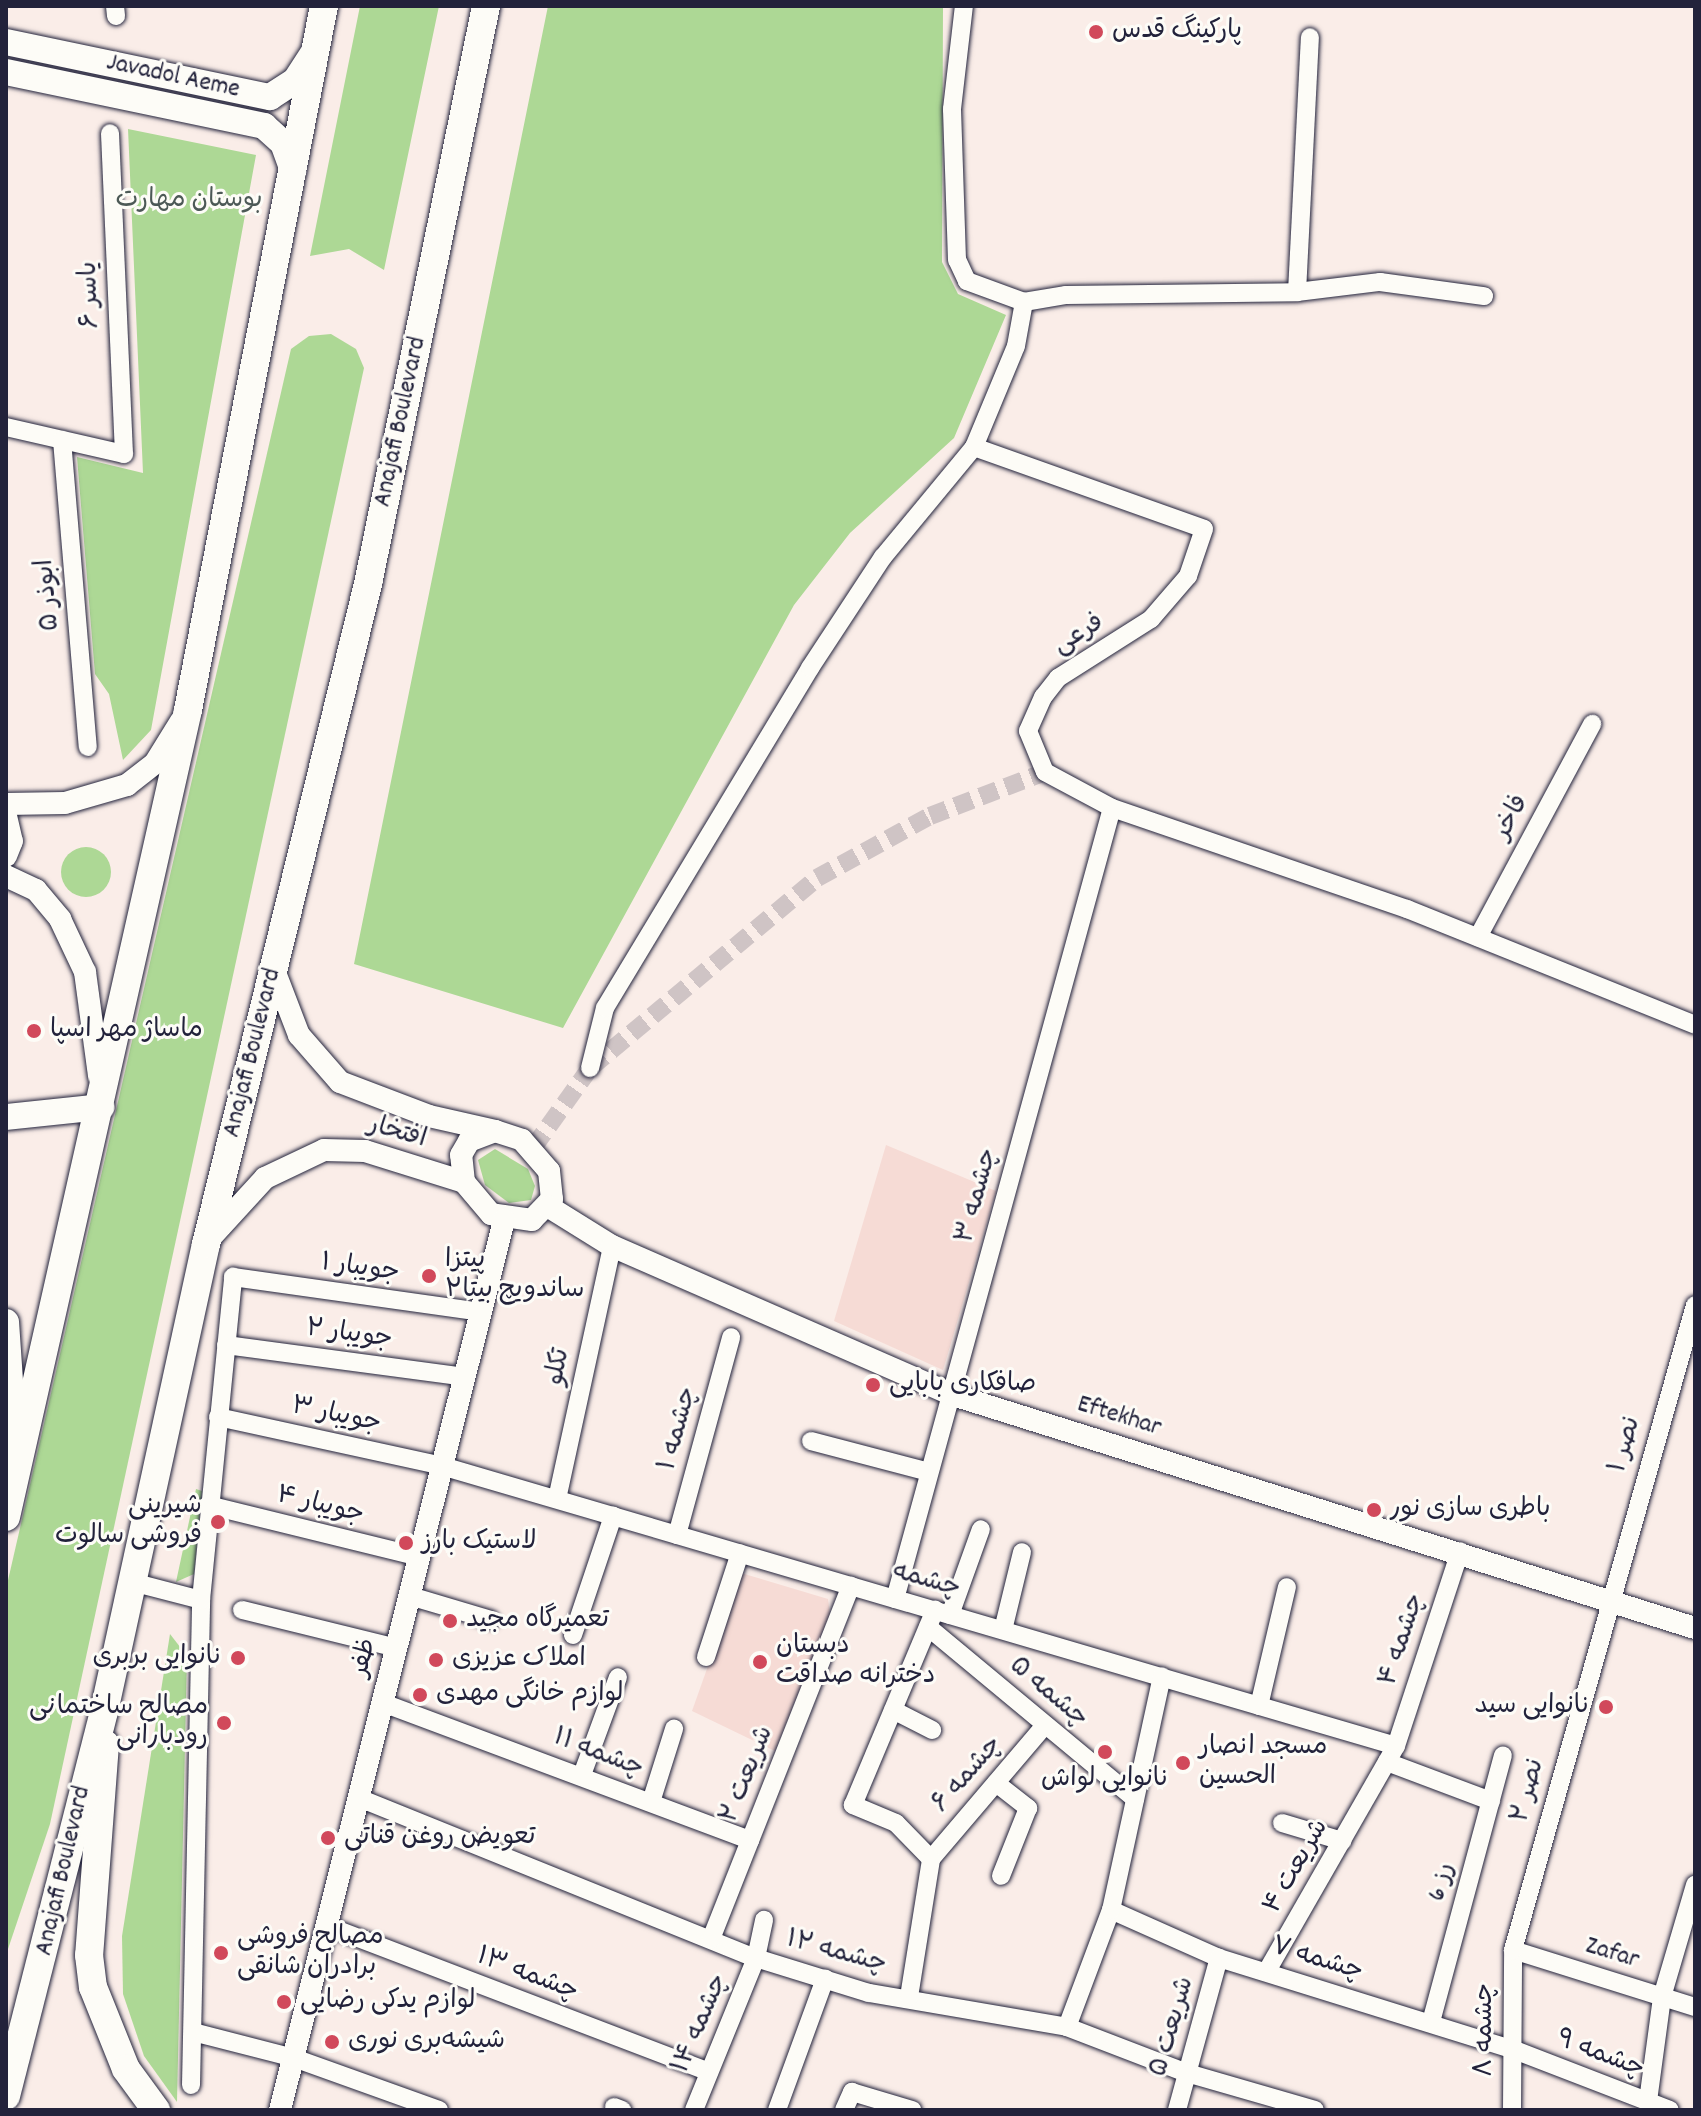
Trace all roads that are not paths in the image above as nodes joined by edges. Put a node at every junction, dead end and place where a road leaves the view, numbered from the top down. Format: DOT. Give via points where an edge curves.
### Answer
graph roads {
  1 [pos="324,6"];
  2 [pos="486,6"];
  3 [pos="964,6"];
  4 [pos="1310,37"];
  5 [pos="6,42"];
  6 [pos="317,46"];
  7 [pos="6,72"];
  8 [pos="270,97"];
  9 [pos="264,126"];
  10 [pos="110,133"];
  11 [pos="293,171"];
  12 [pos="1297,292"];
  13 [pos="1484,296"];
  14 [pos="1024,302"];
  15 [pos="6,427"];
  16 [pos="62,440"];
  17 [pos="974,447"];
  18 [pos="188,710"];
  19 [pos="1592,724"];
  20 [pos="88,747"];
  21 [pos="6,804"];
  22 [pos="1112,808"];
  23 [pos="6,816"];
  24 [pos="6,856"];
  25 [pos="6,876"];
  26 [pos="1478,937"];
  27 [pos="274,970"];
  28 [pos="1695,1025"];
  29 [pos="590,1068"];
  30 [pos="101,1107"];
  31 [pos="6,1117"];
  32 [pos="495,1131"];
  33 [pos="464,1182"];
  34 [pos="549,1207"];
  35 [pos="504,1220"];
  36 [pos="206,1244"];
  37 [pos="612,1246"];
  38 [pos="1695,1305"];
  39 [pos="481,1312"];
  40 [pos="6,1322"];
  41 [pos="731,1337"];
  42 [pos="226,1345"];
  43 [pos="465,1377"];
  44 [pos="950,1394"];
  45 [pos="218,1417"];
  46 [pos="811,1441"];
  47 [pos="442,1466"];
  48 [pos="929,1472"];
  49 [pos="15,1482"];
  50 [pos="557,1499"];
  51 [pos="208,1505"];
  52 [pos="613,1516"];
  53 [pos="6,1517"];
  54 [pos="981,1529"];
  55 [pos="677,1535"];
  56 [pos="1460,1551"];
  57 [pos="1022,1552"];
  58 [pos="740,1553"];
  59 [pos="420,1557"];
  60 [pos="132,1582"];
  61 [pos="851,1586"];
  62 [pos="1287,1587"];
  63 [pos="410,1596"];
  64 [pos="895,1599"];
  65 [pos="201,1600"];
  66 [pos="1608,1600"];
  67 [pos="242,1610"];
  68 [pos="938,1617"];
  69 [pos="491,1620"];
  70 [pos="1695,1628"];
  71 [pos="1003,1630"];
  72 [pos="573,1635"];
  73 [pos="397,1648"];
  74 [pos="706,1657"];
  75 [pos="618,1677"];
  76 [pos="1162,1677"];
  77 [pos="383,1703"];
  78 [pos="1259,1706"];
  79 [pos="105,1707"];
  80 [pos="893,1710"];
  81 [pos="1045,1725"];
  82 [pos="674,1729"];
  83 [pos="932,1730"];
  84 [pos="1392,1754"];
  85 [pos="1503,1756"];
  86 [pos="582,1775"];
  87 [pos="996,1783"];
  88 [pos="359,1798"];
  89 [pos="1135,1799"];
  90 [pos="1491,1801"];
  91 [pos="651,1802"];
  92 [pos="1282,1823"];
  93 [pos="750,1840"];
  94 [pos="1342,1841"];
  95 [pos="931,1859"];
  96 [pos="1001,1876"];
  97 [pos="1695,1885"];
  98 [pos="1111,1910"];
  99 [pos="764,1920"];
  100 [pos="327,1926"];
  101 [pos="711,1939"];
  102 [pos="1513,1950"];
  103 [pos="756,1958"];
  104 [pos="1219,1958"];
  105 [pos="1267,1971"];
  106 [pos="825,1979"];
  107 [pos="909,1997"];
  108 [pos="1662,1997"];
  109 [pos="1695,2007"];
  110 [pos="1431,2022"];
  111 [pos="1067,2027"];
  112 [pos="193,2032"];
  113 [pos="1512,2049"];
  114 [pos="294,2058"];
  115 [pos="709,2072"];
  116 [pos="1187,2073"];
  117 [pos="191,2085"];
  118 [pos="6,2096"];
  119 [pos="1648,2101"];
  120 [pos="156,2110"];
  121 [pos="280,2110"];
  122 [pos="439,2110"];
  123 [pos="694,2110"];
  124 [pos="777,2110"];
  125 [pos="844,2110"];
  126 [pos="912,2110"];
  127 [pos="1177,2110"];
  128 [pos="1315,2110"];
  129 [pos="1512,2110"];
  130 [pos="1670,2110"];
  1 -- 6 [label="main road"];
  2 -- 27 [label="main road, Anajafi Boulevard" via="368,584"];
  3 -- 14 [label="street" via="952,109 957,260 967,281"];
  4 -- 12 [label="street"];
  5 -- 8 [label="main road, Javadol Aeme"];
  6 -- 8 [label="main road, Javadol Aeme" via="295,81"];
  6 -- 11 [label="main road"];
  7 -- 9 [label="main road, Javadol Aeme"];
  8 -- 9 [label="main road"];
  9 -- 11 [label="main road, Javadol Aeme" via="283,143"];
  10 -- 16 [label="street, یاسر ۶" via="124,454"];
  11 -- 18 [label="main road"];
  12 -- 13 [label="street" via="1380,282"];
  12 -- 14 [label="street" via="1066,295"];
  14 -- 17 [label="street" via="1016,346"];
  15 -- 16 [label="street"];
  16 -- 20 [label="street, ابوذر ۵"];
  17 -- 22 [label="street, فرعی" via="1204,529 1188,576 1151,619 1058,678 1028,731 1045,772"];
  17 -- 29 [label="street" via="883,557 810,668 605,1008"];
  18 -- 21 [label="street" via="155,763 127,785 65,803"];
  18 -- 30 [label="main road"];
  19 -- 26 [label="street, فاخر"];
  22 -- 26 [label="street"];
  22 -- 44 [label="street, چشمه ۳"];
  23 -- 24 [label="street" via="12,841"];
  25 -- 30 [label="street" via="36,890 60,919 85,972 97,1035"];
  26 -- 28 [label="street"];
  27 -- 32 [label="street, افتخار" via="299,1035 340,1082 429,1116"];
  27 -- 36 [label="main road, Anajafi Boulevard"];
  30 -- 31 [label="main road"];
  30 -- 49 [label="main road"];
  32 -- 33 [label="street" via="469,1141 461,1155"];
  32 -- 34 [label="street" via="522,1140 542,1159 553,1185"];
  33 -- 35 [label="street" via="480,1205"];
  33 -- 36 [label="street, افتخار" via="365,1151 324,1150 265,1178"];
  34 -- 35 [label="street" via="532,1220"];
  34 -- 37 [label="street, Eftekhar"];
  35 -- 39 [label="street, ظفر"];
  36 -- 60 [label="main road, Anajafi Boulevard"];
  37 -- 44 [label="street, Eftekhar"];
  37 -- 50 [label="street, تکلو"];
  38 -- 66 [label="street, نصر ۱"];
  39 -- 42 [label="street, جویبار ۱" via="233,1277"];
  39 -- 43 [label="street, ظفر"];
  40 -- 49 [label="main road"];
  41 -- 55 [label="street, چشمه ۱"];
  42 -- 43 [label="street, جویبار ۲"];
  42 -- 45 [label="street"];
  43 -- 47 [label="street, ظفر"];
  44 -- 48 [label="street, چشمه ۳"];
  44 -- 56 [label="street, Eftekhar"];
  45 -- 47 [label="street, جویبار ۳"];
  45 -- 51 [label="street"];
  46 -- 48 [label="street"];
  47 -- 50 [label="street, چشمه"];
  47 -- 59 [label="street, ظفر"];
  48 -- 64 [label="street, چشمه ۳"];
  49 -- 53 [label="main road"];
  50 -- 52 [label="street, چشمه"];
  51 -- 59 [label="street, جویبار ۴"];
  51 -- 65 [label="street"];
  52 -- 55 [label="street, چشمه"];
  52 -- 72 [label="street"];
  54 -- 68 [label="street"];
  55 -- 58 [label="street, چشمه"];
  56 -- 66 [label="street, Eftekhar"];
  56 -- 84 [label="street, چشمه ۴"];
  57 -- 71 [label="street"];
  58 -- 61 [label="street, چشمه"];
  58 -- 74 [label="street"];
  59 -- 63 [label="street, ظفر"];
  60 -- 65 [label="street"];
  60 -- 79 [label="main road, Anajafi Boulevard"];
  61 -- 64 [label="street, چشمه"];
  61 -- 93 [label="street, شریعت ۲"];
  62 -- 78 [label="street"];
  63 -- 69 [label="street"];
  63 -- 73 [label="street, ظفر"];
  64 -- 68 [label="street, چشمه"];
  65 -- 112 [label="street"];
  66 -- 70 [label="street, Eftekhar"];
  66 -- 102 [label="street, نصر ۲"];
  67 -- 73 [label="street"];
  68 -- 71 [label="street, چشمه"];
  68 -- 80 [label="street"];
  68 -- 81 [label="street, چشمه ۵"];
  71 -- 76 [label="street, چشمه"];
  73 -- 77 [label="street, ظفر"];
  75 -- 86 [label="street"];
  76 -- 78 [label="street, چشمه"];
  76 -- 89 [label="street"];
  77 -- 86 [label="street, چشمه ۱۱"];
  77 -- 88 [label="street, ظفر"];
  78 -- 84 [label="street, چشمه"];
  79 -- 118 [label="main road, Anajafi Boulevard" via="23,2046"];
  79 -- 120 [label="main road" via="92,1977 101,2019"];
  80 -- 83 [label="street"];
  80 -- 95 [label="street" via="853,1805 896,1823"];
  81 -- 87 [label="street, چشمه ۶"];
  81 -- 89 [label="street, چشمه ۵"];
  82 -- 91 [label="street"];
  84 -- 90 [label="street, چشمه"];
  84 -- 94 [label="street, شریعت ۴"];
  85 -- 90 [label="street, رز 6"];
  86 -- 91 [label="street, چشمه ۱۱"];
  87 -- 95 [label="street, چشمه ۶"];
  87 -- 96 [label="street" via="1028,1808"];
  88 -- 100 [label="street, ظفر"];
  88 -- 101 [label="street, چشمه ۱۲"];
  89 -- 98 [label="street"];
  90 -- 110 [label="street, رز 6"];
  91 -- 93 [label="street, چشمه ۱۱"];
  92 -- 94 [label="street"];
  93 -- 101 [label="street, شریعت ۲"];
  94 -- 105 [label="street, شریعت ۴"];
  95 -- 107 [label="street"];
  97 -- 108 [label="street"];
  98 -- 104 [label="street, چشمه ۷"];
  98 -- 111 [label="street"];
  99 -- 103 [label="street, چشمه ۱۴"];
  100 -- 114 [label="street, ظفر"];
  100 -- 115 [label="street, چشمه ۱۳"];
  101 -- 103 [label="street, چشمه ۱۲"];
  102 -- 108 [label="street, Zafar"];
  102 -- 113 [label="street, چشمه ۸"];
  103 -- 106 [label="street, چشمه ۱۲"];
  103 -- 115 [label="street, چشمه ۱۴"];
  104 -- 105 [label="street, چشمه ۷"];
  104 -- 116 [label="street, شریعت ۵"];
  105 -- 110 [label="street, چشمه ۷"];
  106 -- 107 [label="street, چشمه ۱۲"];
  106 -- 124 [label="street"];
  107 -- 111 [label="street, چشمه ۱۲"];
  108 -- 109 [label="street, Zafar"];
  108 -- 119 [label="street"];
  110 -- 113 [label="street, چشمه ۷"];
  111 -- 116 [label="street, چشمه ۱۲"];
  112 -- 114 [label="street"];
  112 -- 117 [label="street"];
  113 -- 119 [label="street, چشمه ۹"];
  113 -- 129 [label="street, چشمه ۸"];
  114 -- 121 [label="street, ظفر"];
  114 -- 122 [label="street"];
  115 -- 123 [label="street, چشمه ۱۴"];
  116 -- 127 [label="street, شریعت ۵"];
  116 -- 128 [label="street, چشمه ۱۲"];
  119 -- 130 [label="street, چشمه ۹"];
  125 -- 126 [label="street" via="852,2092"];
}
